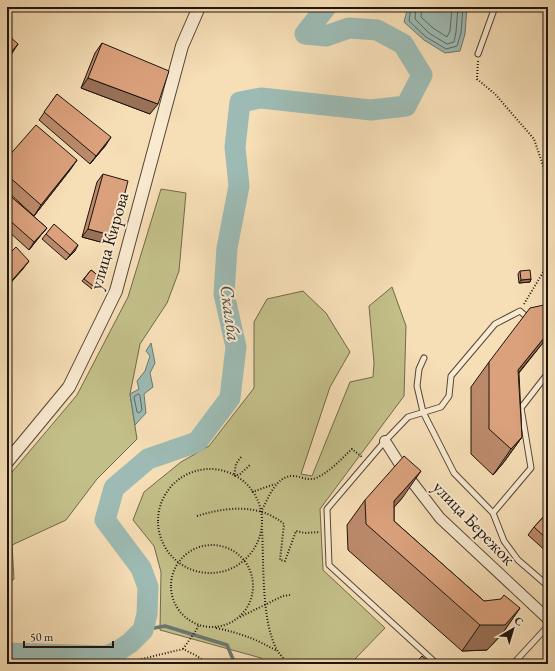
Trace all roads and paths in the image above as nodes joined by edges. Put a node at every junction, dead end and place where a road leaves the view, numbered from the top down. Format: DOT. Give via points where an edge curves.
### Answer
graph roads {
  1 [pos="199,7"];
  2 [pos="495,7"];
  3 [pos="478,54"];
  4 [pos="548,180"];
  5 [pos="548,254"];
  6 [pos="548,263"];
  7 [pos="520,311"];
  8 [pos="531,321"];
  9 [pos="424,358"];
  10 [pos="548,373"];
  11 [pos="423,412"];
  12 [pos="385,441"];
  13 [pos="241,457"];
  14 [pos="7,462"];
  15 [pos="368,462"];
  16 [pos="250,465"];
  17 [pos="234,476"];
  18 [pos="276,484"];
  19 [pos="252,492"];
  20 [pos="261,512"];
  21 [pos="493,513"];
  22 [pos="197,516"];
  23 [pos="262,524"];
  24 [pos="328,532"];
  25 [pos="244,560"];
  26 [pos="178,563"];
  27 [pos="548,586"];
  28 [pos="290,595"];
  29 [pos="265,604"];
  30 [pos="238,619"];
  31 [pos="548,619"];
  32 [pos="199,625"];
  33 [pos="548,626"];
  34 [pos="215,628"];
  35 [pos="183,649"];
  36 [pos="277,651"];
  37 [pos="121,664"];
  38 [pos="208,664"];
  39 [pos="289,664"];
  40 [pos="437,664"];
  41 [pos="513,664"];
  1 -- 14 [label="street, улица Кирова" via="182,46 116,291 69,387"];
  2 -- 3 [label="lane"];
  3 -- 4 [label="path" via="477,79 499,99 534,139"];
  5 -- 6 [label="path"];
  6 -- 7 [label="path"];
  7 -- 8 [label="lane"];
  7 -- 11 [label="lane" via="495,324 451,376 449,396 441,407"];
  9 -- 11 [label="lane" via="416,386"];
  10 -- 21 [label="lane" via="521,408 531,468"];
  11 -- 12 [label="lane" via="408,417"];
  11 -- 21 [label="lane" via="454,473"];
  12 -- 15 [label="lane"];
  12 -- 31 [label="street, улица Бережок" via="406,474 440,518"];
  13 -- 17 [label="path" via="236,464"];
  15 -- 18 [label="path" via="352,449 335,466 316,478 307,480 294,476 286,477"];
  15 -- 24 [label="lane" via="327,509"];
  16 -- 17 [label="path"];
  17 -- 19 [label="path"];
  17 -- 26 [label="path" via="218,470 204,470 179,479 167,491 160,506 159,533 167,551"];
  18 -- 19 [label="path"];
  18 -- 20 [label="path"];
  19 -- 20 [label="path"];
  20 -- 22 [label="path" via="241,508 216,510"];
  20 -- 23 [label="path"];
  20 -- 24 [label="path" via="284,524 280,560 285,561 296,531"];
  21 -- 27 [label="lane" via="504,541 518,560"];
  23 -- 25 [label="path" via="259,538 251,554"];
  23 -- 29 [label="path"];
  24 -- 40 [label="lane" via="329,565"];
  25 -- 26 [label="path" via="234,568 218,573 203,573"];
  25 -- 26 [label="path" via="222,546 206,545 191,550"];
  25 -- 30 [label="path" via="251,572 252,598"];
  26 -- 32 [label="path" via="170,583 172,598 179,612"];
  28 -- 29 [label="path"];
  29 -- 30 [label="path"];
  29 -- 36 [label="path" via="269,630"];
  30 -- 34 [label="path"];
  32 -- 34 [label="path"];
  32 -- 35 [label="path"];
  33 -- 41 [label="lane"];
  34 -- 36 [label="path" via="242,634"];
  35 -- 37 [label="path"];
  35 -- 38 [label="path"];
  36 -- 39 [label="path"];
}
